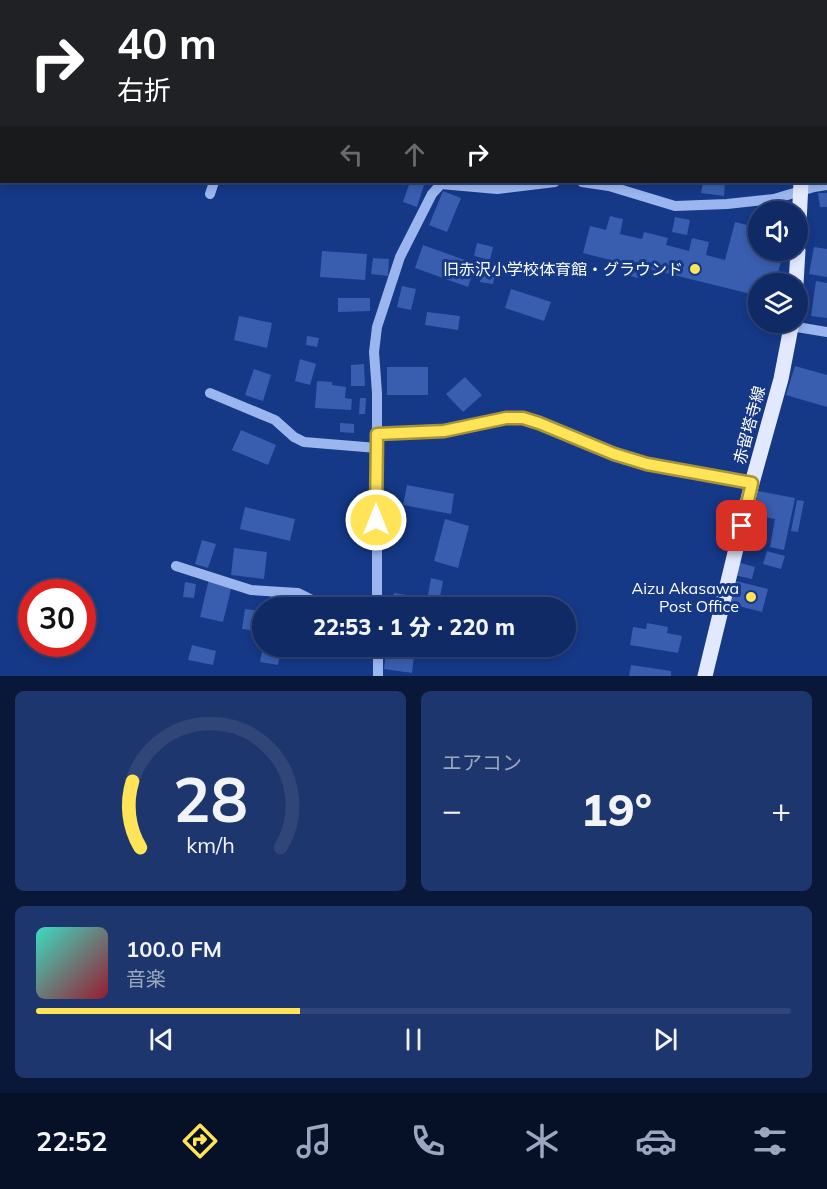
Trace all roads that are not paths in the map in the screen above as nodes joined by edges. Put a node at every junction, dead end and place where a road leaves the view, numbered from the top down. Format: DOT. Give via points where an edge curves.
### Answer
graph roads {
  1 [pos="214,183"];
  2 [pos="547,183"];
  3 [pos="589,183"];
  4 [pos="827,185"];
  5 [pos="801,187"];
  6 [pos="210,194"];
  7 [pos="808,328"];
  8 [pos="827,332"];
  9 [pos="790,333"];
  10 [pos="210,393"];
  11 [pos="377,434"];
  12 [pos="377,448"];
  13 [pos="752,483"];
  14 [pos="176,566"];
  15 [pos="306,597"];
  16 [pos="377,597"];
  17 [pos="378,657"];
  18 [pos="378,676"];
  19 [pos="705,676"];
  1 -- 6 [label="street"];
  2 -- 11 [label="street" via="497,189 441,184 432,194 400,257 377,327"];
  3 -- 5 [label="street" via="675,206 774,199"];
  4 -- 5 [label="street"];
  7 -- 8 [label="street"];
  9 -- 13 [label="main road, 赤留塔寺線"];
  10 -- 12 [label="street" via="275,420 304,442"];
  11 -- 12 [label="street"];
  11 -- 13 [label="street" via="444,431 523,418 647,464"];
  12 -- 16 [label="street"];
  13 -- 19 [label="main road, 赤留塔寺線"];
  14 -- 15 [label="street" via="251,590"];
  17 -- 18 [label="street"];
}
